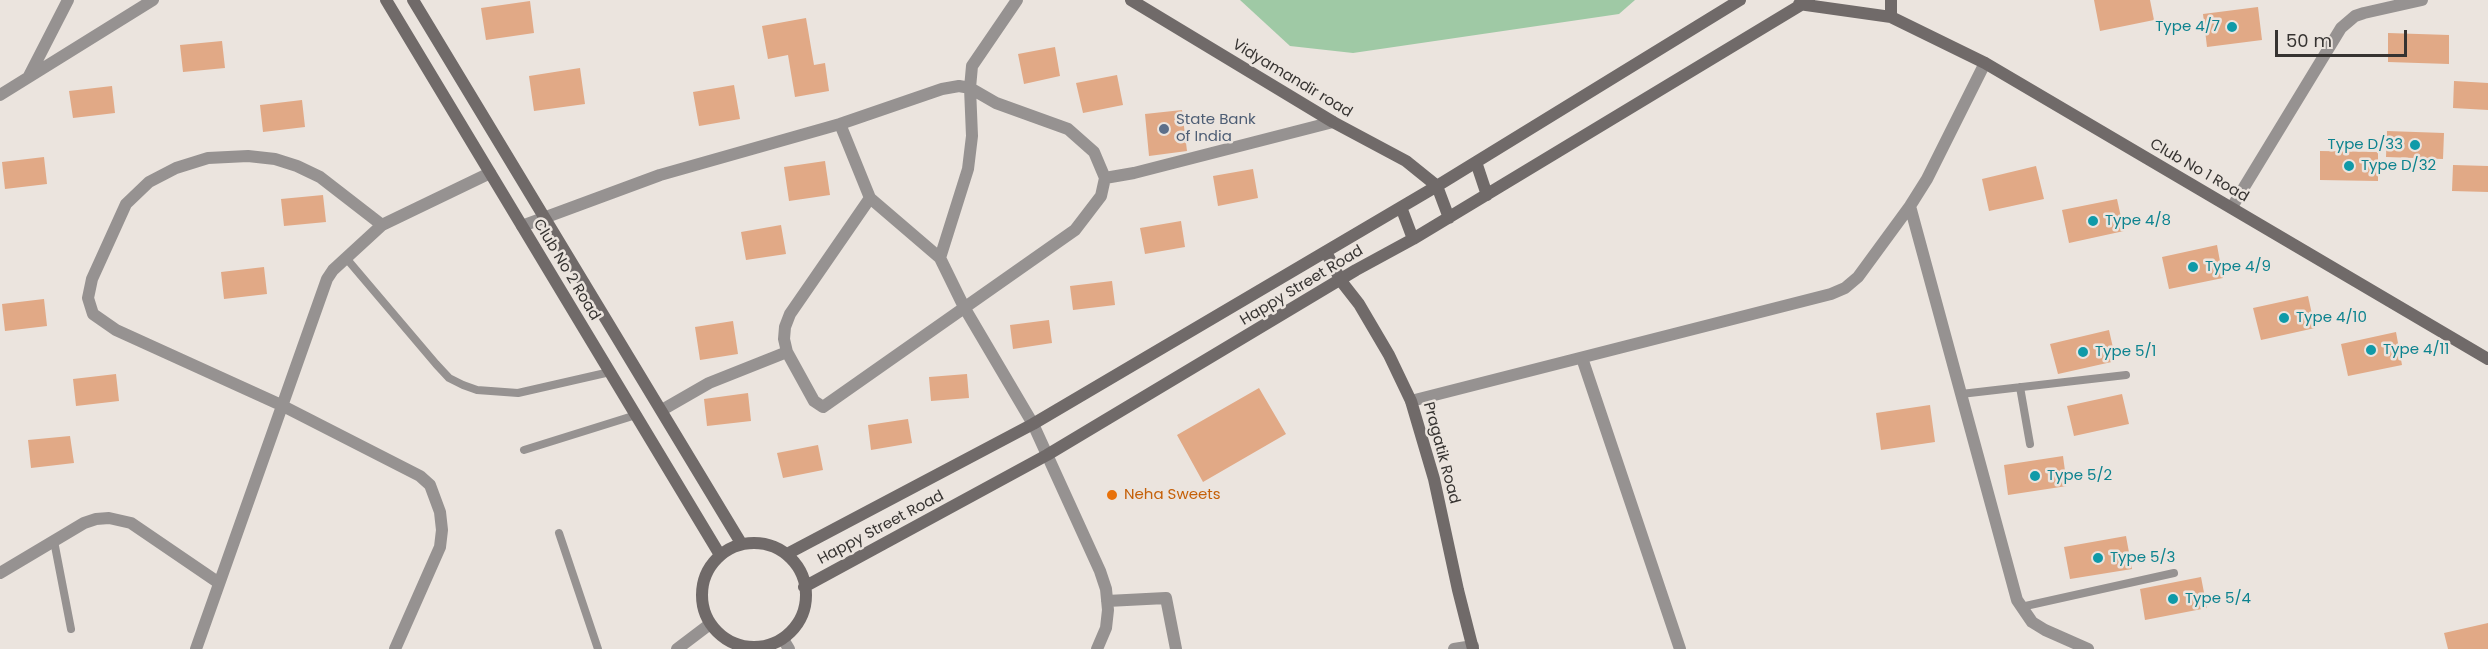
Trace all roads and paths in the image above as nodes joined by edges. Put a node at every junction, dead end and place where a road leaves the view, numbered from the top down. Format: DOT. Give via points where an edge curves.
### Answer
graph roads {
  1 [pos="68,0"];
  2 [pos="153,0"];
  3 [pos="386,0"];
  4 [pos="413,0"];
  5 [pos="1017,0"];
  6 [pos="1131,0"];
  7 [pos="1740,0"];
  8 [pos="1891,0"];
  9 [pos="2416,1"];
  10 [pos="1802,2"];
  11 [pos="1891,16"];
  12 [pos="1985,63"];
  13 [pos="28,78"];
  14 [pos="970,88"];
  15 [pos="0,95"];
  16 [pos="1333,122"];
  17 [pos="840,124"];
  18 [pos="1476,162"];
  19 [pos="490,173"];
  20 [pos="1105,178"];
  21 [pos="1437,186"];
  22 [pos="1487,195"];
  23 [pos="870,198"];
  24 [pos="1910,206"];
  25 [pos="1401,207"];
  26 [pos="2232,207"];
  27 [pos="546,217"];
  28 [pos="1449,218"];
  29 [pos="382,225"];
  30 [pos="522,226"];
  31 [pos="1413,239"];
  32 [pos="1326,252"];
  33 [pos="346,258"];
  34 [pos="940,258"];
  35 [pos="1341,281"];
  36 [pos="964,307"];
  37 [pos="787,352"];
  38 [pos="1582,358"];
  39 [pos="2488,359"];
  40 [pos="610,372"];
  41 [pos="2126,375"];
  42 [pos="2020,387"];
  43 [pos="1961,394"];
  44 [pos="1412,401"];
  45 [pos="281,405"];
  46 [pos="662,410"];
  47 [pos="636,415"];
  48 [pos="1033,424"];
  49 [pos="2030,444"];
  50 [pos="524,450"];
  51 [pos="1047,455"];
  52 [pos="559,533"];
  53 [pos="54,540"];
  54 [pos="741,543"];
  55 [pos="787,554"];
  56 [pos="720,555"];
  57 [pos="0,573"];
  58 [pos="2174,573"];
  59 [pos="219,583"];
  60 [pos="804,587"];
  61 [pos="1107,600"];
  62 [pos="2021,607"];
  63 [pos="710,624"];
  64 [pos="72,629"];
  65 [pos="786,644"];
  66 [pos="1473,648"];
  67 [pos="196,649"];
  68 [pos="395,649"];
  69 [pos="598,649"];
  70 [pos="676,649"];
  71 [pos="1097,649"];
  72 [pos="1176,649"];
  73 [pos="1454,649"];
  74 [pos="1680,649"];
  75 [pos="2088,649"];
  1 -- 13 [label="street"];
  2 -- 13 [label="street"];
  3 -- 19 [label="street, Club No 2 Road"];
  4 -- 27 [label="street, Club No 2 Road"];
  5 -- 14 [label="street" via="972,66"];
  6 -- 16 [label="street, Vidyamandir road"];
  7 -- 18 [label="street, Happy Street Road"];
  8 -- 11 [label="street"];
  9 -- 26 [label="street" via="2364,12 2341,28"];
  10 -- 11 [label="street"];
  10 -- 22 [label="street, Happy Street Road"];
  11 -- 12 [label="street, Club No 1 Road"];
  12 -- 24 [label="street"];
  12 -- 26 [label="street, Club No 1 Road"];
  13 -- 15 [label="street"];
  14 -- 17 [label="street" via="942,89"];
  14 -- 20 [label="street" via="996,103 1068,129 1094,152"];
  14 -- 34 [label="street" via="972,136 968,169"];
  16 -- 20 [label="street"];
  16 -- 21 [label="street, Vidyamandir road" via="1406,161"];
  17 -- 23 [label="street"];
  17 -- 27 [label="street" via="660,175"];
  18 -- 21 [label="street, Happy Street Road"];
  18 -- 22 [label="street"];
  19 -- 29 [label="street"];
  19 -- 30 [label="street, Club No 2 Road"];
  20 -- 36 [label="street" via="1101,196 1075,230"];
  21 -- 25 [label="street, Happy Street Road"];
  21 -- 28 [label="street"];
  22 -- 28 [label="street, Happy Street Road"];
  23 -- 34 [label="street"];
  23 -- 37 [label="street" via="790,314 784,339"];
  24 -- 38 [label="street" via="1858,277 1845,288"];
  24 -- 43 [label="street"];
  25 -- 31 [label="street"];
  25 -- 32 [label="street, Happy Street Road"];
  26 -- 39 [label="street, Club No 1 Road"];
  27 -- 30 [label="street"];
  27 -- 46 [label="street, Club No 2 Road"];
  28 -- 31 [label="street, Happy Street Road"];
  29 -- 33 [label="street"];
  29 -- 45 [label="street" via="320,177 274,159 248,156 208,158 176,168 149,182 120,213 90,289 88,298 93,314 116,330"];
  30 -- 40 [label="street, Club No 2 Road"];
  31 -- 35 [label="street, Happy Street Road"];
  32 -- 35 [label="street, Pragatik Road"];
  32 -- 48 [label="street, Happy Street Road"];
  33 -- 40 [label="lane" via="436,364 449,378 463,385 518,393"];
  33 -- 45 [label="street" via="333,270 323,289"];
  34 -- 36 [label="street"];
  35 -- 44 [label="street, Pragatik Road" via="1359,304"];
  35 -- 51 [label="street, Happy Street Road"];
  36 -- 37 [label="street" via="823,407 814,401"];
  36 -- 48 [label="street"];
  37 -- 46 [label="street" via="709,383"];
  38 -- 44 [label="street"];
  38 -- 74 [label="street"];
  40 -- 47 [label="street, Club No 2 Road"];
  41 -- 42 [label="lane"];
  42 -- 43 [label="lane"];
  42 -- 49 [label="lane"];
  43 -- 62 [label="street"];
  44 -- 66 [label="street, Pragatik Road"];
  45 -- 59 [label="street"];
  45 -- 68 [label="street" via="420,476 430,485 442,530 440,547"];
  46 -- 54 [label="street, Club No 2 Road"];
  47 -- 50 [label="lane"];
  47 -- 56 [label="street, Club No 2 Road"];
  48 -- 51 [label="street"];
  48 -- 55 [label="street, Happy Street Road"];
  51 -- 60 [label="street, Happy Street Road"];
  51 -- 61 [label="street" via="1100,571"];
  52 -- 69 [label="lane"];
  53 -- 57 [label="street"];
  53 -- 59 [label="street" via="96,519 120,519"];
  53 -- 64 [label="lane"];
  54 -- 55 [label="street" via="771,545"];
  54 -- 56 [label="street"];
  55 -- 60 [label="street" via="799,567"];
  56 -- 63 [label="street" via="702,583 701,600"];
  58 -- 62 [label="lane"];
  59 -- 67 [label="street"];
  60 -- 65 [label="street" via="806,602 801,620"];
  61 -- 71 [label="street" via="1106,628"];
  61 -- 72 [label="street" via="1166,598"];
  62 -- 75 [label="street" via="2032,622"];
  63 -- 65 [label="street" via="727,641 742,647"];
  63 -- 70 [label="street"];
  66 -- 73 [label="street"];
}
